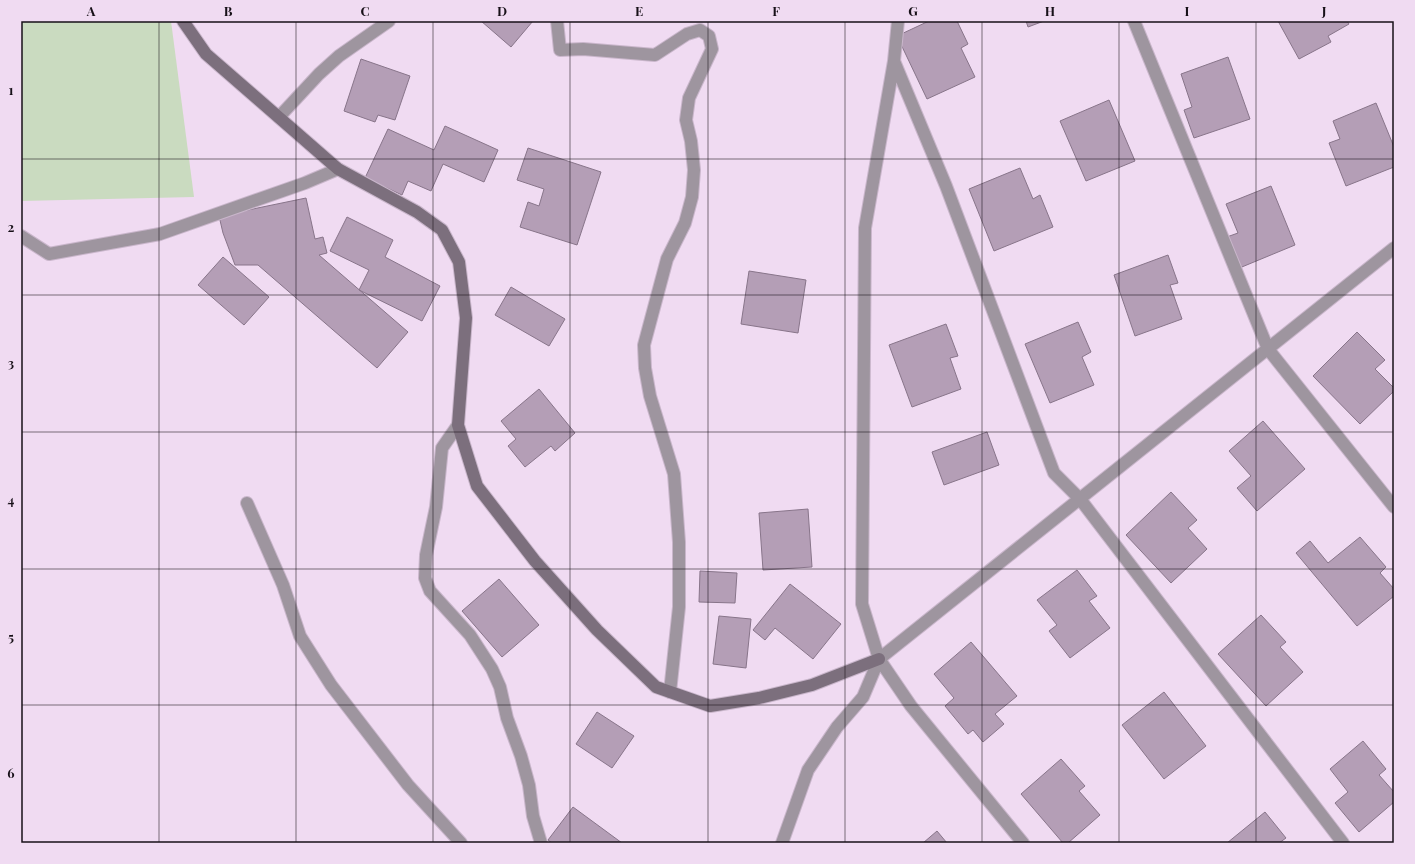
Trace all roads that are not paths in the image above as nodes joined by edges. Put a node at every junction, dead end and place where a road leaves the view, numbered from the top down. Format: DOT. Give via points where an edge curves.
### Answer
graph roads {
  1 [pos="184,21"];
  2 [pos="388,21"];
  3 [pos="557,21"];
  4 [pos="898,21"];
  5 [pos="1134,21"];
  6 [pos="894,61"];
  7 [pos="279,118"];
  8 [pos="338,169"];
  9 [pos="21,236"];
  10 [pos="1394,248"];
  11 [pos="1268,349"];
  12 [pos="458,425"];
  13 [pos="1080,499"];
  14 [pos="247,503"];
  15 [pos="1394,507"];
  16 [pos="879,659"];
  17 [pos="670,692"];
  18 [pos="461,843"];
  19 [pos="541,843"];
  20 [pos="782,843"];
  21 [pos="1023,843"];
  22 [pos="1342,843"];
  1 -- 7 [label="street" via="206,54"];
  2 -- 7 [label="street" via="338,56"];
  3 -- 17 [label="street" via="560,50 583,49 655,55 687,34 700,30 709,36 712,50 689,98 686,120 694,170 692,197 685,223 667,259 644,345 650,396 675,482 679,542 679,607"];
  4 -- 6 [label="street"];
  5 -- 11 [label="street"];
  6 -- 13 [label="street" via="946,186 1054,473"];
  6 -- 16 [label="street" via="865,228 862,604"];
  7 -- 8 [label="street"];
  8 -- 9 [label="street" via="160,234 49,254"];
  8 -- 12 [label="street" via="417,212 442,230 459,262 466,318"];
  10 -- 11 [label="street"];
  11 -- 13 [label="street"];
  11 -- 15 [label="street"];
  12 -- 17 [label="street" via="477,486 535,561 597,630 656,687"];
  12 -- 19 [label="street" via="442,448 425,578 430,591 470,634 500,687 507,718 529,785 533,816"];
  13 -- 16 [label="street"];
  13 -- 22 [label="street"];
  14 -- 18 [label="street" via="283,585 300,636 331,685 408,785"];
  16 -- 17 [label="street" via="812,685 759,698 710,706"];
  16 -- 20 [label="street" via="864,697 837,727 808,770"];
  16 -- 21 [label="street" via="910,706"];
}
